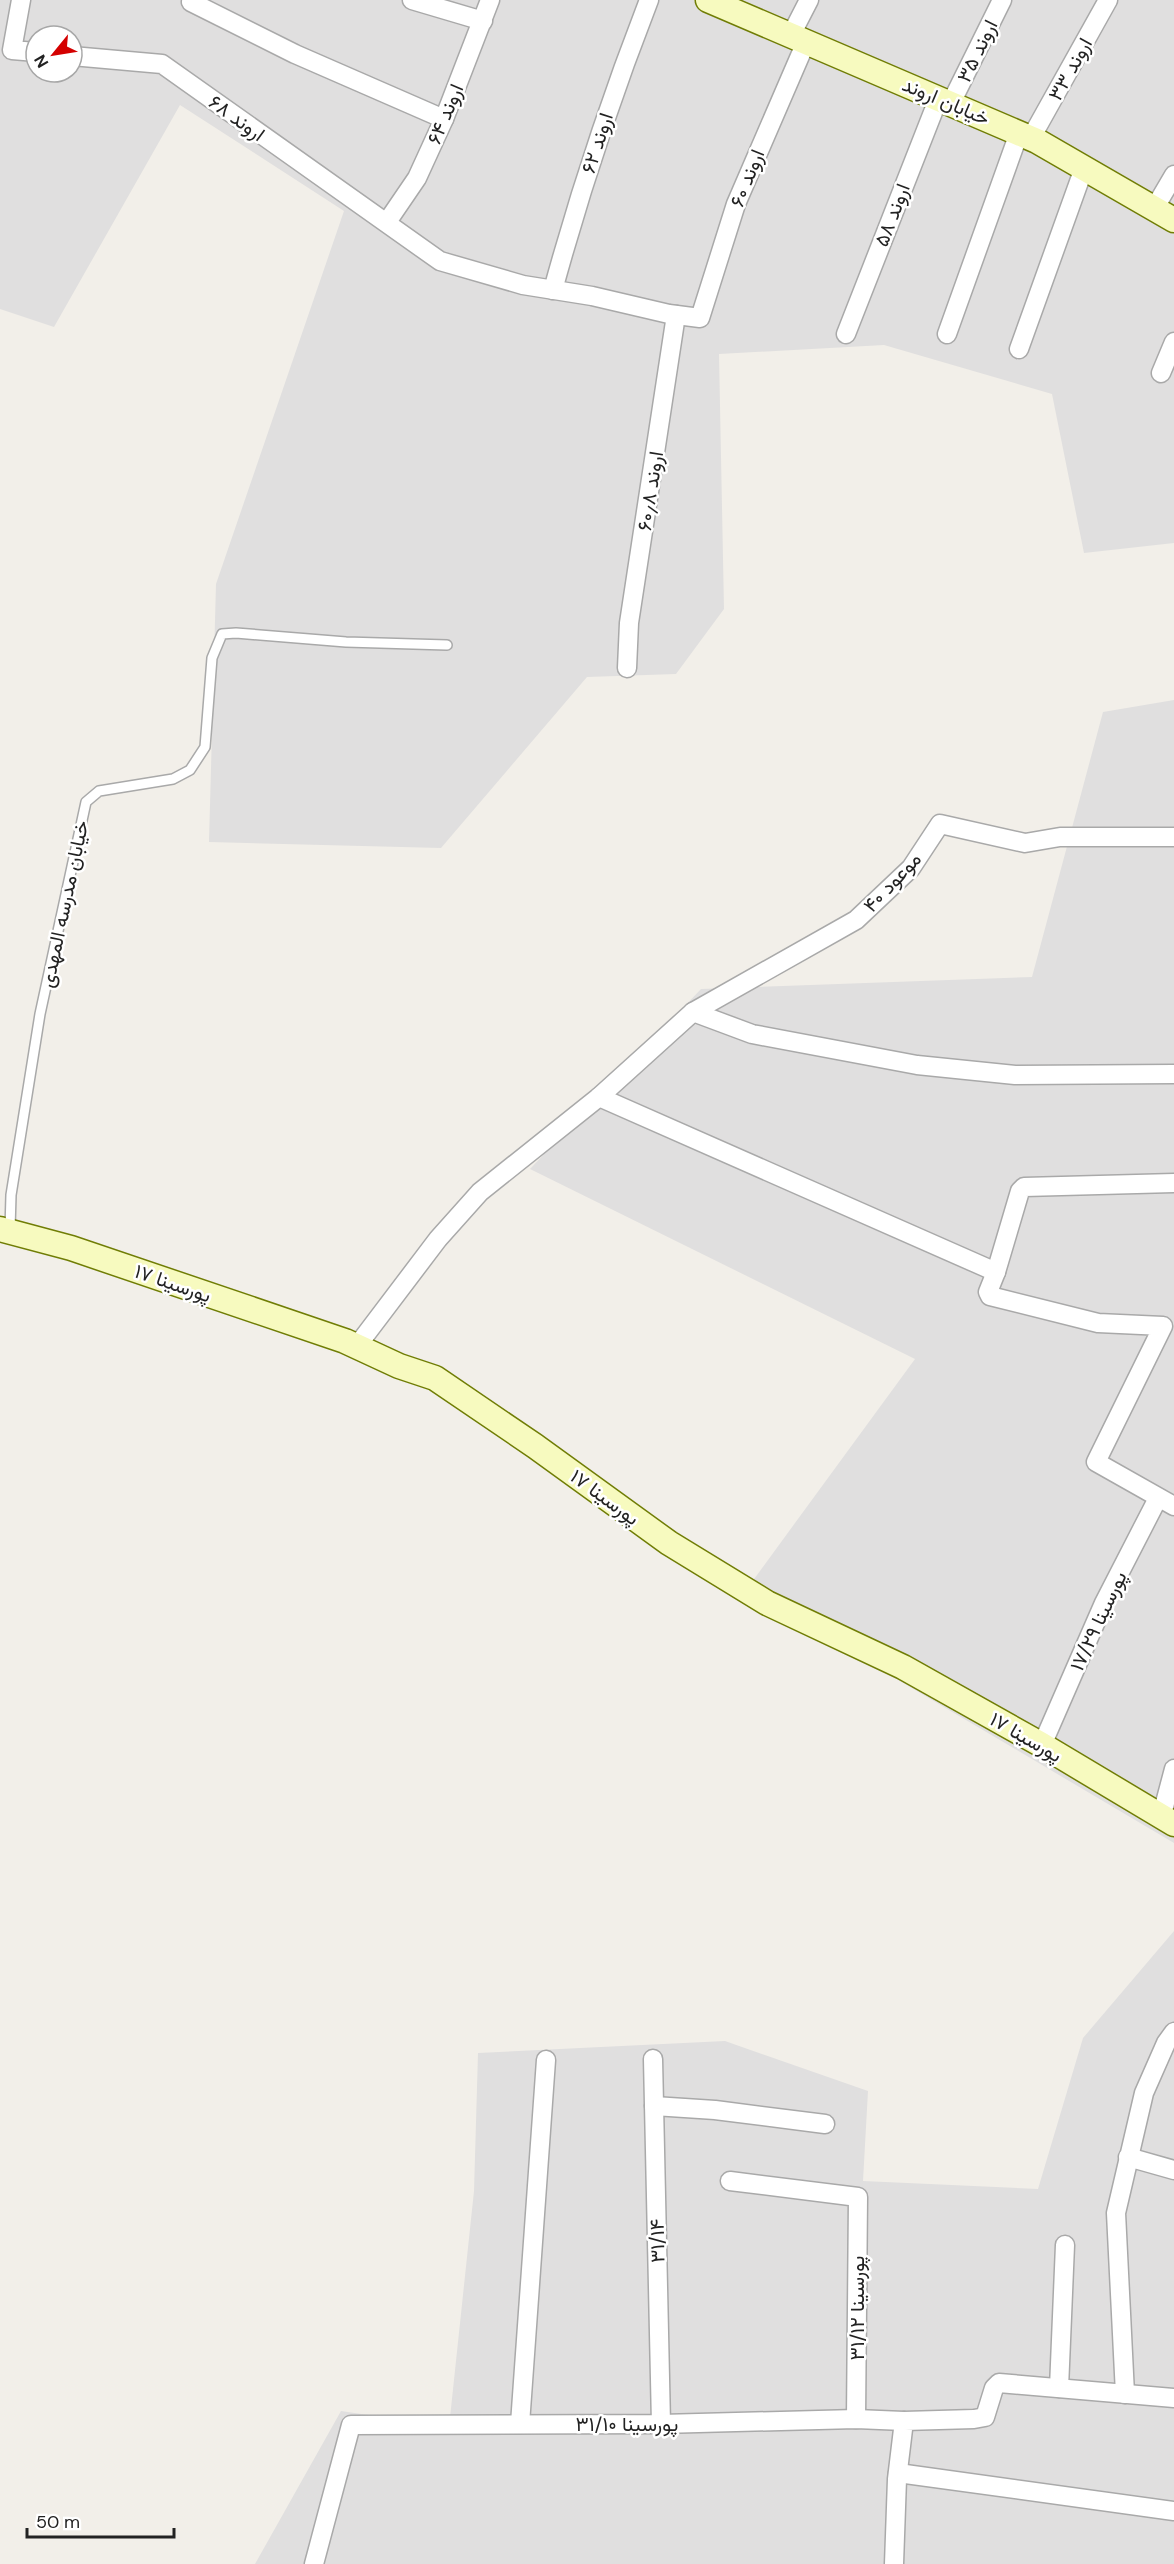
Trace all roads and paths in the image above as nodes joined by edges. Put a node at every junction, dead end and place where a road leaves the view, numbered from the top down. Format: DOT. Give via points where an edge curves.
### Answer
graph roads {
  1 [pos="21,0"];
  2 [pos="412,0"];
  3 [pos="490,0"];
  4 [pos="650,0"];
  5 [pos="809,0"];
  6 [pos="1002,0"];
  7 [pos="1108,0"];
  8 [pos="191,2"];
  9 [pos="718,2"];
  10 [pos="483,21"];
  11 [pos="799,38"];
  12 [pos="6,50"];
  13 [pos="24,51"];
  14 [pos="84,57"];
  15 [pos="945,100"];
  16 [pos="444,119"];
  17 [pos="1025,136"];
  18 [pos="1084,168"];
  19 [pos="1174,175"];
  20 [pos="1164,214"];
  21 [pos="387,222"];
  22 [pos="553,290"];
  23 [pos="676,315"];
  24 [pos="700,318"];
  25 [pos="846,334"];
  26 [pos="948,334"];
  27 [pos="1174,342"];
  28 [pos="1019,349"];
  29 [pos="1161,373"];
  30 [pos="447,645"];
  31 [pos="627,668"];
  32 [pos="1174,837"];
  33 [pos="693,1012"];
  34 [pos="1174,1074"];
  35 [pos="599,1097"];
  36 [pos="1174,1183"];
  37 [pos="5,1230"];
  38 [pos="996,1272"];
  39 [pos="1169,1324"];
  40 [pos="357,1346"];
  41 [pos="1166,1502"];
  42 [pos="1042,1745"];
  43 [pos="1174,1769"];
  44 [pos="1168,1821"];
  45 [pos="1174,2032"];
  46 [pos="653,2059"];
  47 [pos="546,2060"];
  48 [pos="654,2106"];
  49 [pos="825,2124"];
  50 [pos="1128,2157"];
  51 [pos="1174,2170"];
  52 [pos="730,2181"];
  53 [pos="1065,2245"];
  54 [pos="1059,2388"];
  55 [pos="1125,2394"];
  56 [pos="1174,2398"];
  57 [pos="856,2419"];
  58 [pos="904,2421"];
  59 [pos="520,2424"];
  60 [pos="661,2424"];
  61 [pos="898,2474"];
  62 [pos="1174,2511"];
  63 [pos="314,2564"];
  64 [pos="894,2564"];
  1 -- 12 [label="street"];
  2 -- 10 [label="street"];
  3 -- 10 [label="street, اروند ۶۴"];
  4 -- 22 [label="street, اروند ۶۲" via="610,103"];
  5 -- 11 [label="street, اروند ۶۰"];
  6 -- 15 [label="street, اروند ۳۵"];
  7 -- 17 [label="street, اروند ۳۳"];
  8 -- 16 [label="street" via="295,54"];
  9 -- 11 [label="street, خیابان اروند"];
  10 -- 16 [label="street, اروند ۶۴"];
  11 -- 15 [label="street, خیابان اروند"];
  11 -- 24 [label="street, اروند ۶۰" via="736,204"];
  12 -- 13 [label="street"];
  14 -- 21 [label="street, اروند ۶۸" via="162,64"];
  15 -- 17 [label="street, خیابان اروند"];
  15 -- 25 [label="street, اروند ۵۸"];
  16 -- 21 [label="street, اروند ۶۴" via="417,178"];
  17 -- 18 [label="street, خیابان اروند"];
  17 -- 26 [label="street, اروند ۳۳"];
  18 -- 20 [label="street, خیابان اروند"];
  18 -- 28 [label="street"];
  19 -- 20 [label="street"];
  21 -- 22 [label="street, اروند ۶۸" via="440,261"];
  22 -- 23 [label="street, اروند ۶۸"];
  23 -- 24 [label="street, اروند ۶۸"];
  23 -- 31 [label="street, اروند ۶۰٫۸" via="629,623"];
  27 -- 29 [label="street"];
  30 -- 37 [label="lane, خیابان مدرسه المهدی" via="222,634 212,658 205,747 190,770 173,779 99,791 86,802 40,1014"];
  32 -- 33 [label="street, موعود ۴۰" via="1060,837 1025,843 940,824 911,868 856,920"];
  33 -- 34 [label="street" via="752,1034 917,1065 1015,1075"];
  33 -- 35 [label="street"];
  35 -- 38 [label="street"];
  35 -- 40 [label="street" via="480,1192 431,1248"];
  36 -- 38 [label="street" via="1024,1186"];
  37 -- 40 [label="street, پورسینا ۱۷" via="71,1248"];
  38 -- 39 [label="street" via="990,1296 1098,1323"];
  39 -- 41 [label="street" via="1096,1462"];
  40 -- 42 [label="street, پورسینا ۱۷" via="435,1378 669,1543 767,1603 903,1667"];
  41 -- 42 [label="street, پورسینا ۱۷/۲۹" via="1104,1603"];
  42 -- 44 [label="street, پورسینا ۱۷"];
  43 -- 44 [label="street"];
  45 -- 50 [label="street" via="1144,2093"];
  46 -- 48 [label="street, ۳۱/۱۴"];
  47 -- 59 [label="street"];
  48 -- 49 [label="street"];
  48 -- 60 [label="street, ۳۱/۱۴"];
  50 -- 51 [label="street"];
  50 -- 55 [label="street" via="1116,2213"];
  52 -- 57 [label="street, پورسینا ۳۱/۱۲" via="858,2197"];
  53 -- 54 [label="street"];
  54 -- 55 [label="street"];
  54 -- 58 [label="street, پورسینا ۳۱/۱۰" via="999,2383 985,2416"];
  55 -- 56 [label="street"];
  57 -- 58 [label="street, پورسینا ۳۱/۱۰"];
  57 -- 60 [label="street, پورسینا ۳۱/۱۰"];
  58 -- 61 [label="street"];
  59 -- 60 [label="street, پورسینا ۳۱/۱۰"];
  59 -- 63 [label="street, پورسینا ۳۱/۱۰" via="351,2425"];
  61 -- 62 [label="street"];
  61 -- 64 [label="street"];
}
